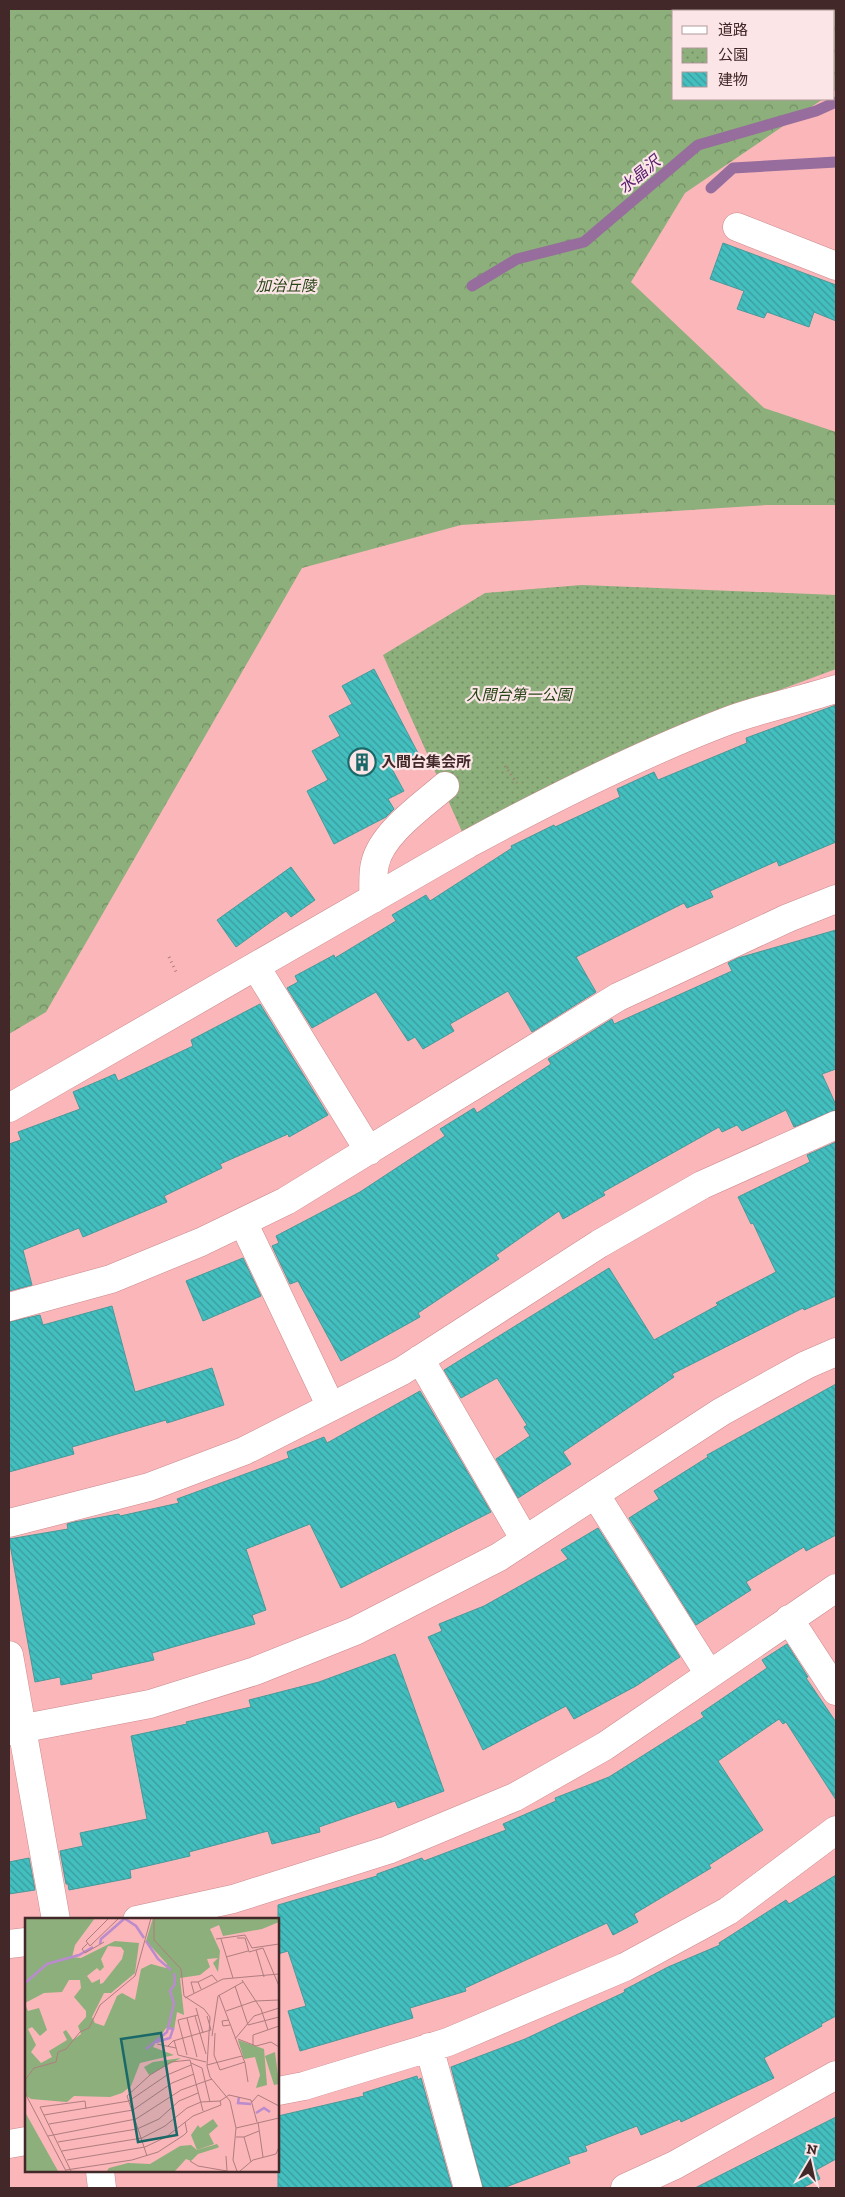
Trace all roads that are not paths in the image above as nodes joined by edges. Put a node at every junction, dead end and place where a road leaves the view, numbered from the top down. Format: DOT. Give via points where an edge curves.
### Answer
graph roads {
  1 [pos="737,227"];
  2 [pos="836,266"];
  3 [pos="836,689"];
  4 [pos="445,786"];
  5 [pos="373,899"];
  6 [pos="836,899"];
  7 [pos="256,967"];
  8 [pos="9,1108"];
  9 [pos="836,1124"];
  10 [pos="369,1150"];
  11 [pos="243,1222"];
  12 [pos="9,1307"];
  13 [pos="836,1352"];
  14 [pos="420,1359"];
  15 [pos="331,1407"];
  16 [pos="595,1494"];
  17 [pos="9,1523"];
  18 [pos="525,1540"];
  19 [pos="836,1588"];
  20 [pos="789,1619"];
  21 [pos="9,1655"];
  22 [pos="709,1674"];
  23 [pos="836,1690"];
  24 [pos="16,1730"];
  25 [pos="836,1830"];
  26 [pos="236,1909"];
  27 [pos="56,1918"];
  28 [pos="155,1918"];
  29 [pos="25,1942"];
  30 [pos="9,1944"];
  31 [pos="429,2047"];
  32 [pos="836,2074"];
  33 [pos="279,2087"];
  34 [pos="25,2141"];
  35 [pos="9,2144"];
  36 [pos="100,2172"];
  37 [pos="102,2188"];
  38 [pos="468,2188"];
  39 [pos="625,2188"];
  1 -- 2 [label="street"];
  3 -- 5 [label="street" via="732,720 655,752 534,808"];
  4 -- 5 [label="street" via="381,847 374,864"];
  5 -- 7 [label="street"];
  6 -- 10 [label="street" via="618,997"];
  7 -- 8 [label="street"];
  7 -- 10 [label="street"];
  9 -- 14 [label="street" via="702,1185 599,1244"];
  10 -- 11 [label="street" via="286,1201"];
  11 -- 12 [label="street" via="111,1279"];
  11 -- 15 [label="street"];
  13 -- 16 [label="street" via="721,1412"];
  14 -- 15 [label="street"];
  14 -- 18 [label="street"];
  15 -- 17 [label="street" via="244,1451 149,1487"];
  16 -- 18 [label="street"];
  16 -- 22 [label="street"];
  18 -- 24 [label="street" via="499,1557 355,1631 254,1671 150,1704"];
  19 -- 20 [label="street"];
  20 -- 22 [label="street"];
  20 -- 23 [label="street"];
  21 -- 24 [label="street"];
  22 -- 26 [label="street" via="605,1746 515,1797"];
  24 -- 27 [label="street"];
  25 -- 31 [label="street" via="728,1911 625,1967 448,2042"];
  26 -- 28 [label="street"];
  29 -- 30 [label="street"];
  31 -- 33 [label="street" via="304,2086"];
  31 -- 38 [label="street"];
  32 -- 39 [label="street" via="675,2165"];
  34 -- 35 [label="street"];
  36 -- 37 [label="street"];
}
